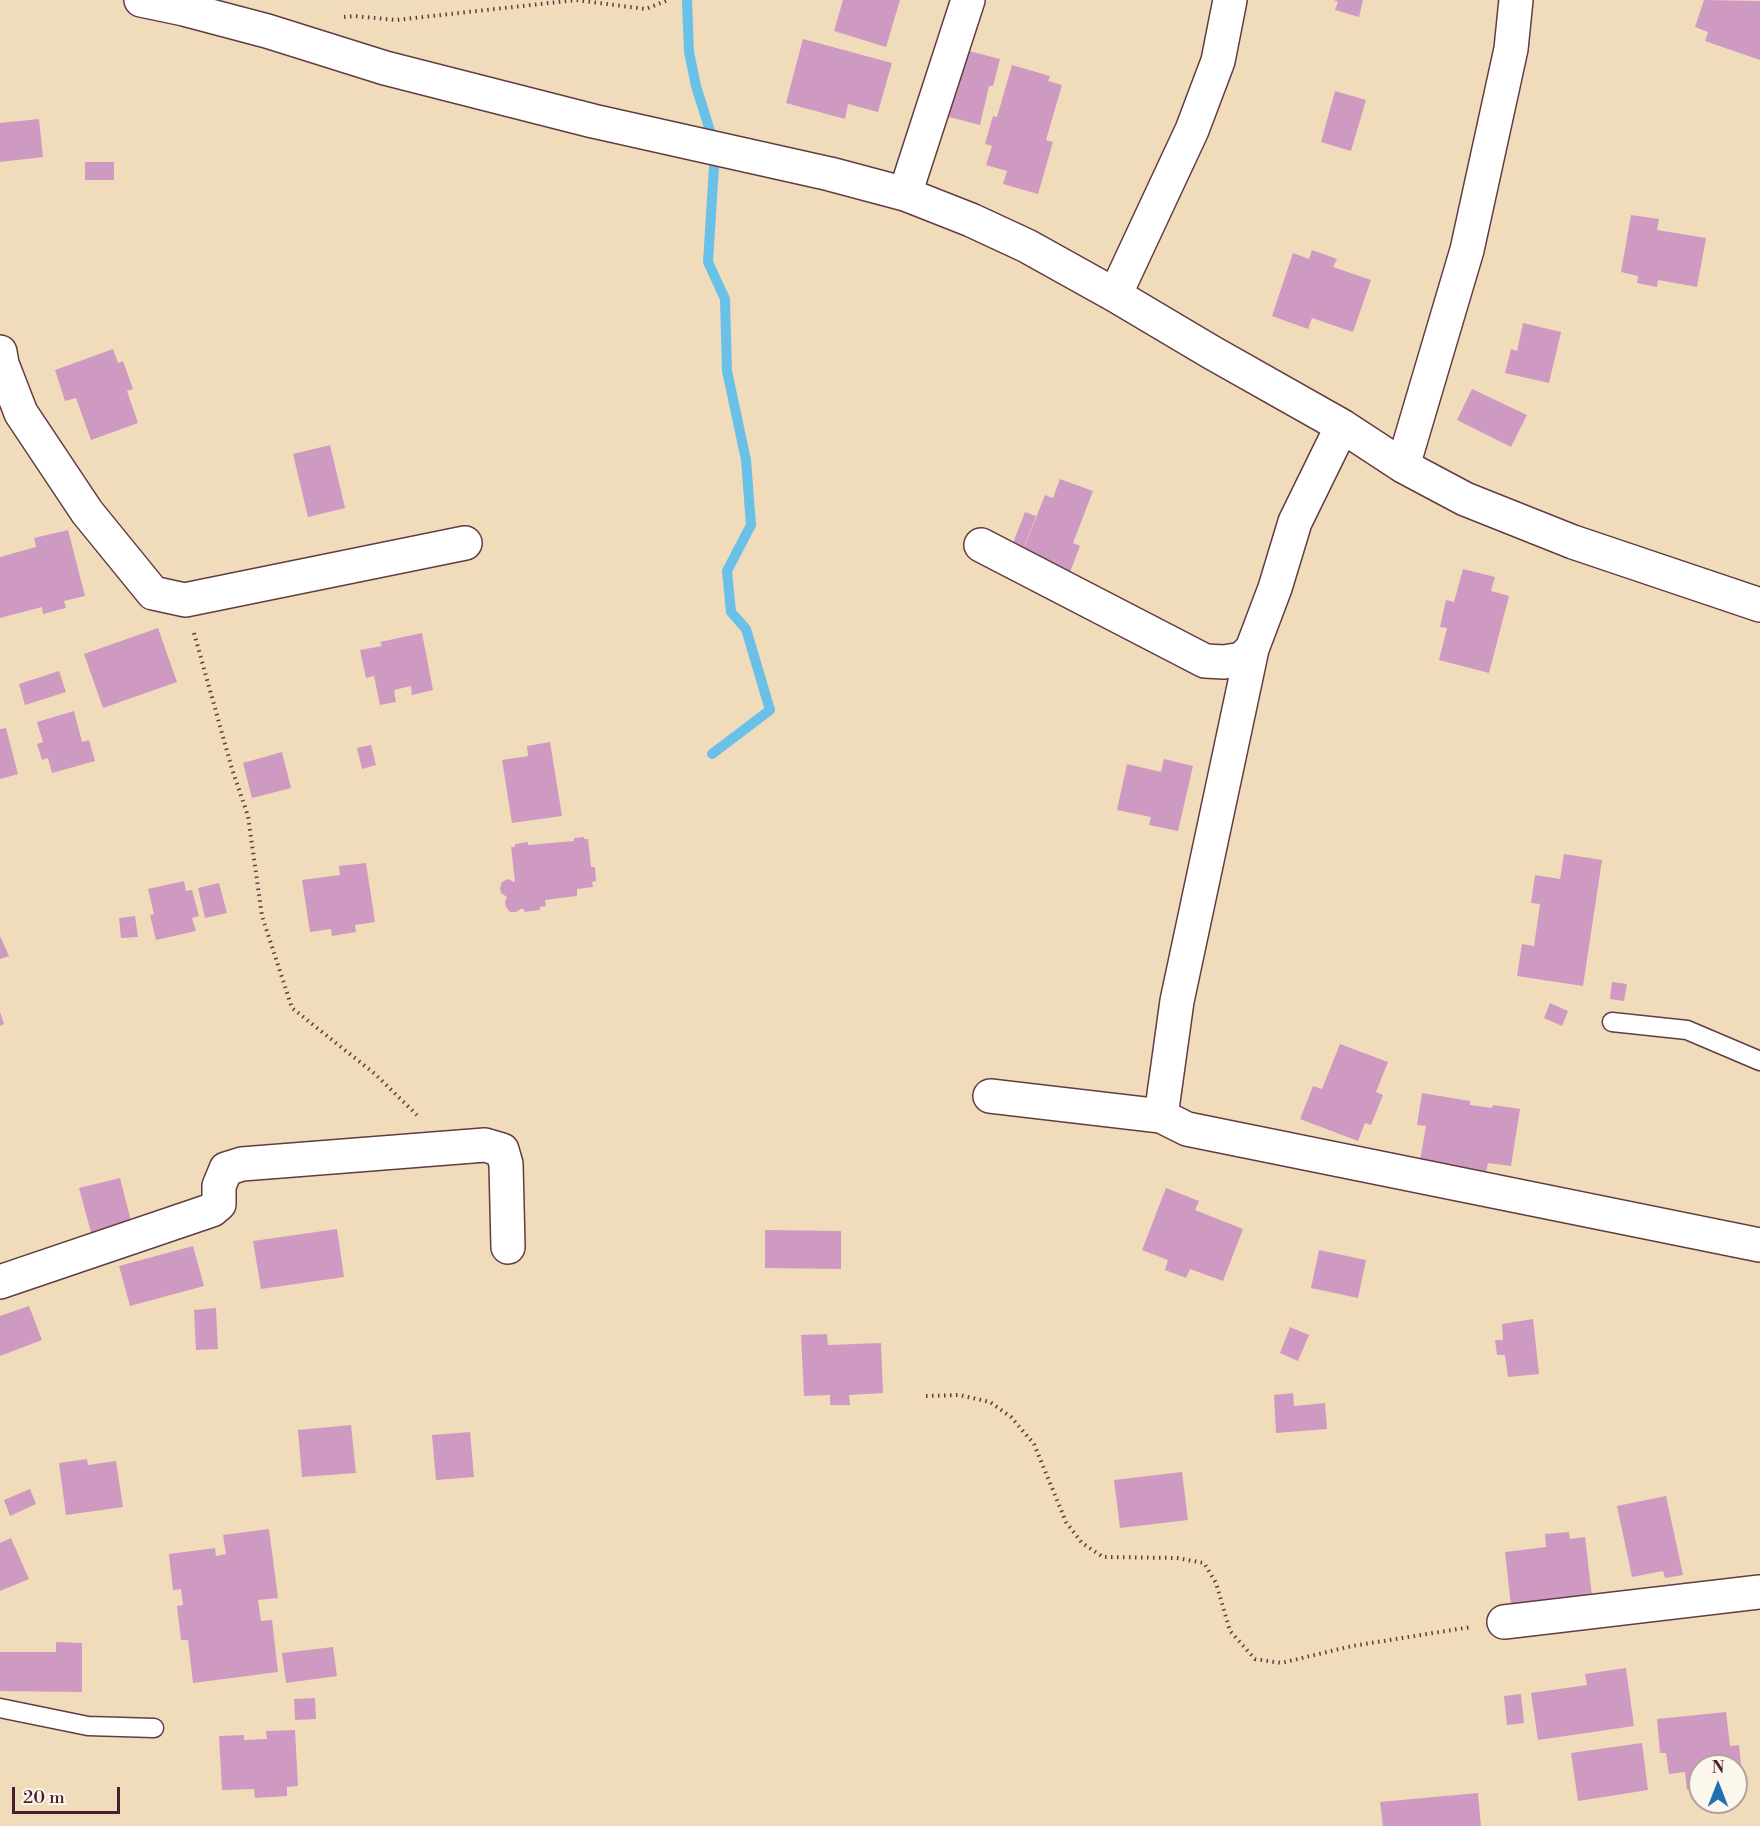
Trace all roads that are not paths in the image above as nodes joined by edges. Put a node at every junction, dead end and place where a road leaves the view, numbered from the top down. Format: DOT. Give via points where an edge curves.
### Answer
graph roads {
  1 [pos="141,0"];
  2 [pos="968,0"];
  3 [pos="1230,0"];
  4 [pos="1515,0"];
  5 [pos="906,194"];
  6 [pos="1115,295"];
  7 [pos="0,352"];
  8 [pos="1342,426"];
  9 [pos="1403,466"];
  10 [pos="465,543"];
  11 [pos="981,545"];
  12 [pos="1760,605"];
  13 [pos="1252,649"];
  14 [pos="1612,1022"];
  15 [pos="1760,1061"];
  16 [pos="990,1096"];
  17 [pos="1161,1116"];
  18 [pos="1760,1245"];
  19 [pos="508,1247"];
  20 [pos="0,1282"];
  21 [pos="1760,1592"];
  22 [pos="1504,1622"];
  23 [pos="0,1708"];
  24 [pos="154,1728"];
  1 -- 5 [label="street" via="257,28 385,68"];
  2 -- 5 [label="street"];
  3 -- 6 [label="street" via="1218,61 1192,130"];
  4 -- 9 [label="street" via="1511,49 1467,250"];
  5 -- 6 [label="street" via="1017,242"];
  6 -- 8 [label="street"];
  7 -- 10 [label="street" via="21,413 87,512 153,593 186,600"];
  8 -- 9 [label="street"];
  8 -- 13 [label="street" via="1296,522"];
  9 -- 12 [label="street" via="1465,499 1583,546"];
  11 -- 13 [label="street" via="1205,661 1242,659"];
  13 -- 17 [label="street" via="1177,1001"];
  14 -- 15 [label="lane" via="1687,1030"];
  16 -- 17 [label="street"];
  17 -- 18 [label="street" via="1187,1129"];
  19 -- 20 [label="street" via="506,1164 502,1150 485,1145 242,1164 226,1169 219,1186 219,1204 212,1210"];
  21 -- 22 [label="street"];
  23 -- 24 [label="lane" via="88,1726"];
}
